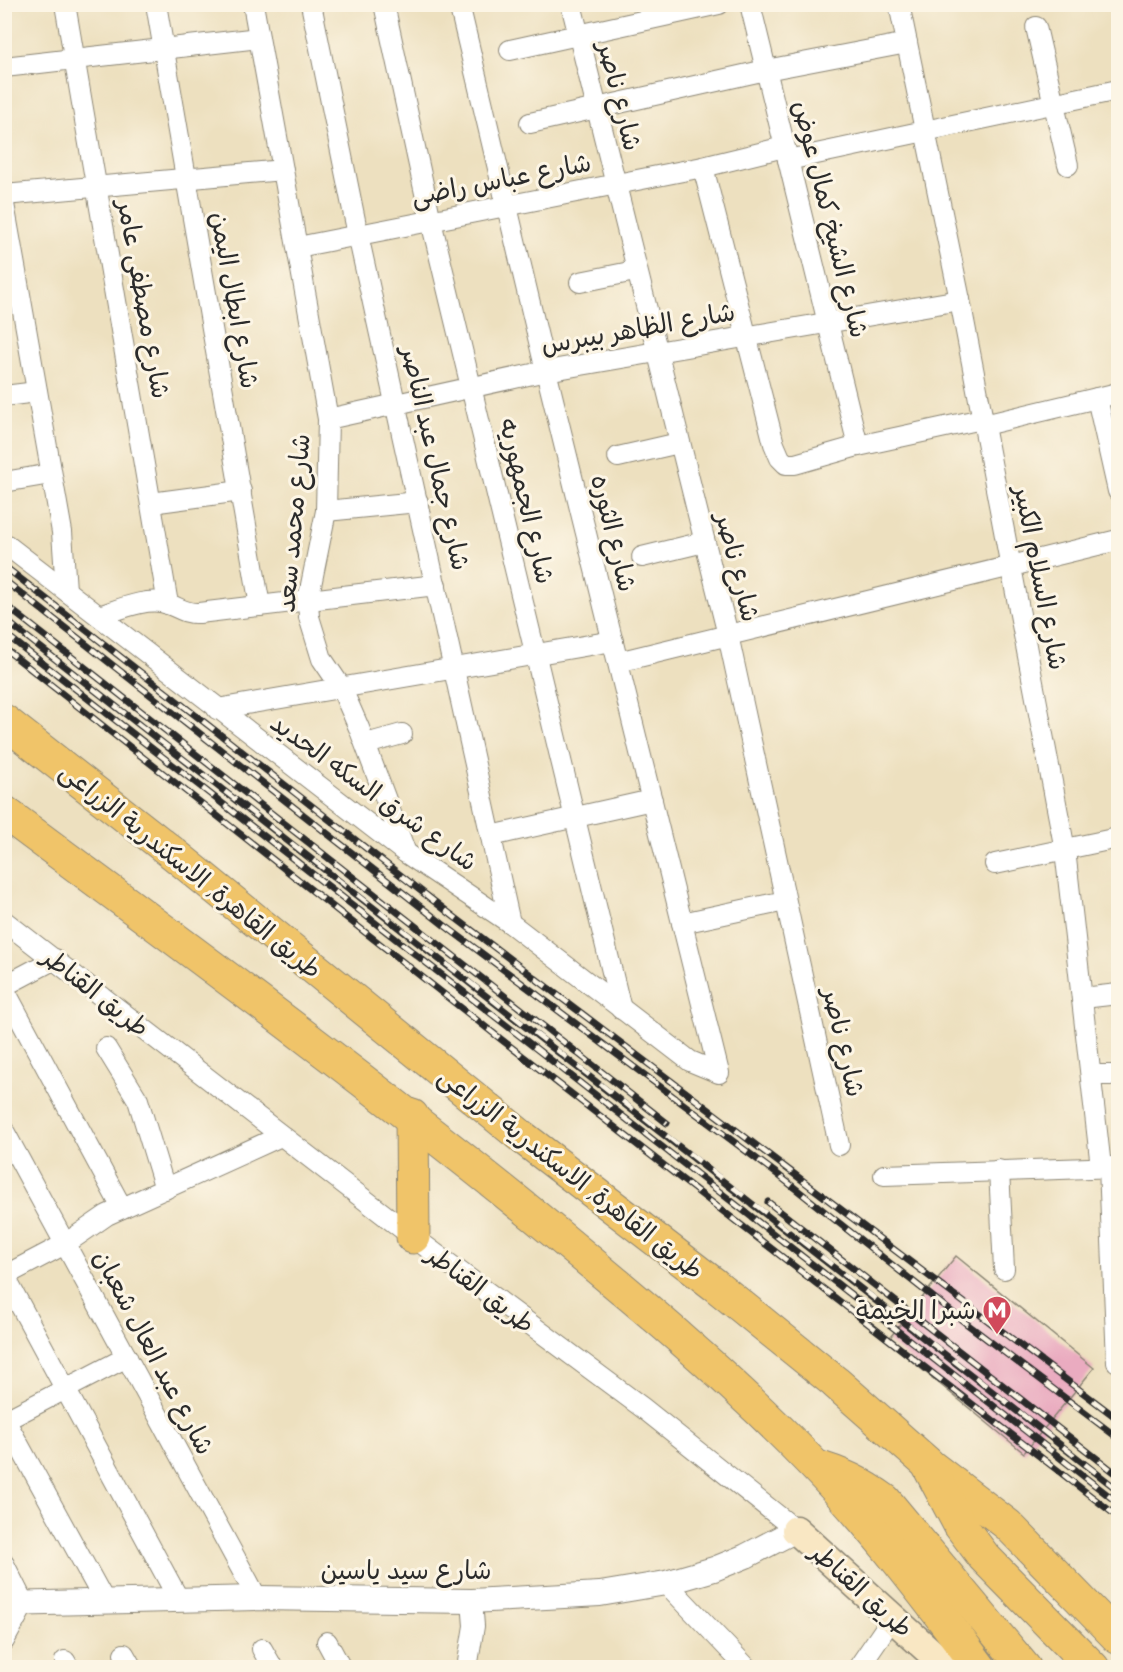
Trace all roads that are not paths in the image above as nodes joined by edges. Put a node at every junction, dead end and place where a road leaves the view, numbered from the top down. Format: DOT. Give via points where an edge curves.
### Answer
graph roads {
  1 [pos="65,4"];
  2 [pos="156,4"];
  3 [pos="253,4"];
  4 [pos="311,4"];
  5 [pos="384,4"];
  6 [pos="459,4"];
  7 [pos="571,4"];
  8 [pos="719,4"];
  9 [pos="750,4"];
  10 [pos="899,4"];
  11 [pos="1036,27"];
  12 [pos="578,36"];
  13 [pos="259,38"];
  14 [pos="907,43"];
  15 [pos="163,48"];
  16 [pos="510,50"];
  17 [pos="75,58"];
  18 [pos="4,66"];
  19 [pos="766,70"];
  20 [pos="1119,90"];
  21 [pos="1054,103"];
  22 [pos="595,108"];
  23 [pos="530,123"];
  24 [pos="926,130"];
  25 [pos="786,153"];
  26 [pos="1068,165"];
  27 [pos="703,167"];
  28 [pos="283,170"];
  29 [pos="186,179"];
  30 [pos="614,185"];
  31 [pos="97,187"];
  32 [pos="4,195"];
  33 [pos="4,204"];
  34 [pos="507,206"];
  35 [pos="431,221"];
  36 [pos="358,235"];
  37 [pos="298,247"];
  38 [pos="635,271"];
  39 [pos="580,282"];
  40 [pos="960,300"];
  41 [pos="14,310"];
  42 [pos="829,322"];
  43 [pos="748,336"];
  44 [pos="655,351"];
  45 [pos="546,371"];
  46 [pos="472,387"];
  47 [pos="37,392"];
  48 [pos="1119,393"];
  49 [pos="4,396"];
  50 [pos="1097,398"];
  51 [pos="396,404"];
  52 [pos="328,418"];
  53 [pos="983,422"];
  54 [pos="679,443"];
  55 [pos="858,446"];
  56 [pos="618,457"];
  57 [pos="51,474"];
  58 [pos="4,482"];
  59 [pos="241,491"];
  60 [pos="1119,491"];
  61 [pos="418,502"];
  62 [pos="151,503"];
  63 [pos="326,511"];
  64 [pos="1119,540"];
  65 [pos="704,542"];
  66 [pos="4,543"];
  67 [pos="642,557"];
  68 [pos="1011,566"];
  69 [pos="436,585"];
  70 [pos="66,590"];
  71 [pos="308,600"];
  72 [pos="168,604"];
  73 [pos="260,606"];
  74 [pos="99,616"];
  75 [pos="728,635"];
  76 [pos="613,641"];
  77 [pos="535,654"];
  78 [pos="618,662"];
  79 [pos="455,668"];
  80 [pos="341,687"];
  81 [pos="217,709"];
  82 [pos="4,721"];
  83 [pos="402,734"];
  84 [pos="366,744"];
  85 [pos="652,800"];
  86 [pos="4,812"];
  87 [pos="575,817"];
  88 [pos="491,836"];
  89 [pos="1119,838"];
  90 [pos="1065,850"];
  91 [pos="406,853"];
  92 [pos="995,864"];
  93 [pos="785,901"];
  94 [pos="4,921"];
  95 [pos="510,923"];
  96 [pos="682,923"];
  97 [pos="55,959"];
  98 [pos="4,988"];
  99 [pos="1119,994"];
  100 [pos="1083,998"];
  101 [pos="621,1009"];
  102 [pos="106,1048"];
  103 [pos="719,1073"];
  104 [pos="1092,1075"];
  105 [pos="1119,1075"];
  106 [pos="412,1116"];
  107 [pos="4,1131"];
  108 [pos="281,1136"];
  109 [pos="839,1146"];
  110 [pos="1110,1167"];
  111 [pos="999,1170"];
  112 [pos="884,1175"];
  113 [pos="165,1189"];
  114 [pos="123,1208"];
  115 [pos="412,1237"];
  116 [pos="65,1244"];
  117 [pos="1004,1269"];
  118 [pos="5,1275"];
  119 [pos="1116,1294"];
  120 [pos="127,1356"];
  121 [pos="1118,1362"];
  122 [pos="66,1389"];
  123 [pos="5,1420"];
  124 [pos="927,1463"];
  125 [pos="815,1466"];
  126 [pos="796,1530"];
  127 [pos="4,1564"];
  128 [pos="666,1583"];
  129 [pos="257,1598"];
  130 [pos="179,1600"];
  131 [pos="472,1600"];
  132 [pos="105,1602"];
  133 [pos="14,1604"];
  134 [pos="893,1617"];
  135 [pos="1119,1638"];
  136 [pos="4,1641"];
  137 [pos="327,1642"];
  138 [pos="262,1649"];
  139 [pos="273,1668"];
  140 [pos="341,1668"];
  141 [pos="467,1668"];
  142 [pos="747,1668"];
  143 [pos="858,1668"];
  144 [pos="948,1668"];
  145 [pos="980,1668"];
  146 [pos="1025,1668"];
  147 [pos="1093,1668"];
  1 -- 17 [label="street, شارع مصطفى عامر"];
  2 -- 15 [label="street, شارع ابطال اليمن"];
  3 -- 13 [label="street, شارع محمد سعد"];
  4 -- 36 [label="street, شارع جمال عبد الناصر"];
  5 -- 35 [label="street, شارع الجمهوريه"];
  6 -- 34 [label="street, شارع الثوره"];
  7 -- 12 [label="street, شارع ناصر"];
  8 -- 12 [label="street"];
  9 -- 19 [label="street, شارع الشيخ كمال عوض"];
  10 -- 14 [label="street, شارع السلام الكبير"];
  11 -- 21 [label="street"];
  12 -- 16 [label="street"];
  12 -- 22 [label="street, شارع ناصر"];
  13 -- 15 [label="street"];
  13 -- 28 [label="street, شارع محمد سعد"];
  14 -- 19 [label="street"];
  14 -- 24 [label="street, شارع السلام الكبير"];
  15 -- 17 [label="street"];
  15 -- 29 [label="street, شارع ابطال اليمن"];
  17 -- 18 [label="street"];
  17 -- 31 [label="street, شارع مصطفى عامر"];
  19 -- 22 [label="street"];
  19 -- 25 [label="street, شارع الشيخ كمال عوض"];
  20 -- 21 [label="street, شارع عباس راضى"];
  21 -- 24 [label="street, شارع عباس راضى"];
  21 -- 26 [label="street"];
  22 -- 23 [label="street"];
  22 -- 30 [label="street, شارع ناصر"];
  24 -- 25 [label="street, شارع عباس راضى"];
  24 -- 40 [label="street, شارع السلام الكبير"];
  25 -- 27 [label="street, شارع عباس راضى"];
  25 -- 42 [label="street, شارع الشيخ كمال عوض"];
  27 -- 30 [label="street, شارع عباس راضى"];
  27 -- 43 [label="street"];
  28 -- 29 [label="street"];
  28 -- 37 [label="street, شارع محمد سعد"];
  29 -- 31 [label="street"];
  29 -- 59 [label="street, شارع ابطال اليمن"];
  30 -- 34 [label="street, شارع عباس راضى"];
  30 -- 38 [label="street, شارع ناصر"];
  31 -- 32 [label="street"];
  31 -- 62 [label="street, شارع مصطفى عامر"];
  33 -- 41 [label="street"];
  34 -- 35 [label="street, شارع عباس راضى"];
  34 -- 45 [label="street, شارع الثوره"];
  35 -- 36 [label="street, شارع عباس راضى"];
  35 -- 46 [label="street, شارع الجمهوريه"];
  36 -- 37 [label="street, شارع عباس راضى"];
  36 -- 51 [label="street, شارع جمال عبد الناصر"];
  37 -- 52 [label="street, شارع محمد سعد"];
  38 -- 39 [label="street"];
  38 -- 44 [label="street, شارع ناصر"];
  40 -- 42 [label="street, شارع الظاهر بيبرس"];
  40 -- 53 [label="street, شارع السلام الكبير"];
  41 -- 47 [label="street"];
  42 -- 43 [label="street, شارع الظاهر بيبرس"];
  42 -- 55 [label="street, شارع الشيخ كمال عوض"];
  43 -- 44 [label="street, شارع الظاهر بيبرس"];
  43 -- 55 [label="street" via="780,458 786,464 806,461"];
  44 -- 45 [label="street, شارع الظاهر بيبرس"];
  44 -- 54 [label="street, شارع ناصر"];
  45 -- 46 [label="street, شارع الظاهر بيبرس"];
  45 -- 76 [label="street, شارع الثوره"];
  46 -- 51 [label="street, شارع الظاهر بيبرس"];
  46 -- 77 [label="street, شارع الجمهوريه"];
  47 -- 49 [label="street"];
  47 -- 57 [label="street"];
  48 -- 50 [label="street"];
  50 -- 53 [label="street"];
  50 -- 60 [label="street"];
  51 -- 52 [label="street, شارع الظاهر بيبرس"];
  51 -- 61 [label="street, شارع جمال عبد الناصر"];
  52 -- 63 [label="street, شارع محمد سعد"];
  53 -- 55 [label="street"];
  53 -- 68 [label="street, شارع السلام الكبير"];
  54 -- 56 [label="street"];
  54 -- 65 [label="street, شارع ناصر"];
  57 -- 58 [label="street"];
  57 -- 70 [label="street" via="65,553"];
  59 -- 62 [label="street"];
  59 -- 73 [label="street, شارع ابطال اليمن"];
  61 -- 63 [label="street"];
  61 -- 69 [label="street, شارع جمال عبد الناصر"];
  62 -- 72 [label="street, شارع مصطفى عامر"];
  63 -- 71 [label="street, شارع محمد سعد"];
  64 -- 68 [label="street"];
  65 -- 67 [label="street"];
  65 -- 75 [label="street, شارع ناصر"];
  66 -- 70 [label="street, شارع شرق السكه الحديد"];
  68 -- 75 [label="street"];
  68 -- 90 [label="street, شارع السلام الكبير"];
  69 -- 71 [label="street"];
  69 -- 79 [label="street, شارع جمال عبد الناصر"];
  70 -- 74 [label="street, شارع شرق السكه الحديد"];
  71 -- 73 [label="street"];
  71 -- 80 [label="street, شارع محمد سعد" via="318,649"];
  72 -- 73 [label="street" via="191,614"];
  72 -- 74 [label="street" via="142,604"];
  74 -- 81 [label="street, شارع شرق السكه الحديد"];
  75 -- 78 [label="street"];
  75 -- 93 [label="street, شارع ناصر"];
  76 -- 77 [label="street"];
  76 -- 78 [label="street, شارع الثوره"];
  77 -- 79 [label="street"];
  77 -- 87 [label="street, شارع الجمهوريه"];
  78 -- 85 [label="street, شارع الثوره"];
  79 -- 80 [label="street"];
  79 -- 88 [label="street, شارع جمال عبد الناصر"];
  80 -- 81 [label="street"];
  80 -- 84 [label="street, شارع محمد سعد"];
  81 -- 91 [label="street, شارع شرق السكه الحديد"];
  82 -- 124 [label="highway, طريق القاهرة, الاسكندرية الزراعى" via="522,1137 817,1367"];
  83 -- 84 [label="street"];
  84 -- 91 [label="street, شارع محمد سعد"];
  85 -- 87 [label="street"];
  85 -- 96 [label="street, شارع الثوره"];
  86 -- 106 [label="highway, طريق القاهرة, الاسكندرية الزراعى"];
  87 -- 88 [label="street"];
  87 -- 101 [label="street, شارع الجمهوريه"];
  88 -- 95 [label="street, شارع جمال عبد الناصر"];
  89 -- 90 [label="street"];
  90 -- 92 [label="street"];
  90 -- 100 [label="street, شارع السلام الكبير"];
  91 -- 95 [label="street, شارع شرق السكه الحديد"];
  93 -- 96 [label="street"];
  93 -- 109 [label="street, شارع ناصر"];
  94 -- 97 [label="street, طريق القناطر"];
  95 -- 101 [label="street, شارع شرق السكه الحديد"];
  96 -- 103 [label="street, شارع الثوره"];
  97 -- 98 [label="street"];
  97 -- 108 [label="street, طريق القناطر"];
  98 -- 114 [label="street"];
  99 -- 100 [label="street"];
  100 -- 104 [label="street, شارع السلام الكبير"];
  101 -- 103 [label="street, شارع شرق السكه الحديد" via="698,1066"];
  102 -- 113 [label="street" via="138,1100"];
  104 -- 105 [label="street"];
  104 -- 110 [label="street, شارع السلام الكبير"];
  106 -- 115 [label="highway"];
  106 -- 125 [label="highway, طريق القاهرة, الاسكندرية الزراعى" via="650,1310 735,1385"];
  107 -- 116 [label="street, شارع عبد العال شعبان"];
  108 -- 113 [label="street"];
  108 -- 115 [label="street, طريق القناطر"];
  110 -- 111 [label="street"];
  110 -- 119 [label="street, شارع السلام الكبير"];
  111 -- 112 [label="street"];
  111 -- 117 [label="street"];
  113 -- 114 [label="street"];
  114 -- 116 [label="street" via="92,1223"];
  115 -- 126 [label="street, طريق القناطر" via="643,1408"];
  116 -- 118 [label="street"];
  116 -- 120 [label="street, شارع عبد العال شعبان"];
  118 -- 122 [label="street"];
  119 -- 121 [label="street, شارع السلام الكبير"];
  120 -- 122 [label="street"];
  120 -- 129 [label="street, شارع عبد العال شعبان"];
  122 -- 123 [label="street"];
  122 -- 130 [label="street"];
  123 -- 132 [label="street"];
  124 -- 135 [label="main road" via="1008,1525"];
  124 -- 147 [label="highway, طريق القاهرة, الاسكندرية الزراعى" via="960,1525 984,1557"];
  125 -- 145 [label="highway, طريق القاهرة, الاسكندرية الزراعى" via="892,1552"];
  125 -- 146 [label="main road" via="842,1473 885,1500"];
  126 -- 128 [label="street, شارع سيد ياسين" via="746,1556"];
  126 -- 134 [label="main road, طريق القناطر"];
  127 -- 133 [label="street"];
  128 -- 131 [label="street, شارع سيد ياسين" via="600,1594"];
  128 -- 142 [label="street"];
  129 -- 130 [label="street, شارع سيد ياسين"];
  129 -- 131 [label="street, شارع سيد ياسين"];
  130 -- 132 [label="street, شارع سيد ياسين"];
  131 -- 141 [label="street" via="474,1626"];
  132 -- 133 [label="street, شارع سيد ياسين"];
  133 -- 136 [label="street"];
  134 -- 143 [label="street"];
  134 -- 144 [label="main road, طريق القناطر"];
  137 -- 140 [label="street"];
  138 -- 139 [label="street"];
}
